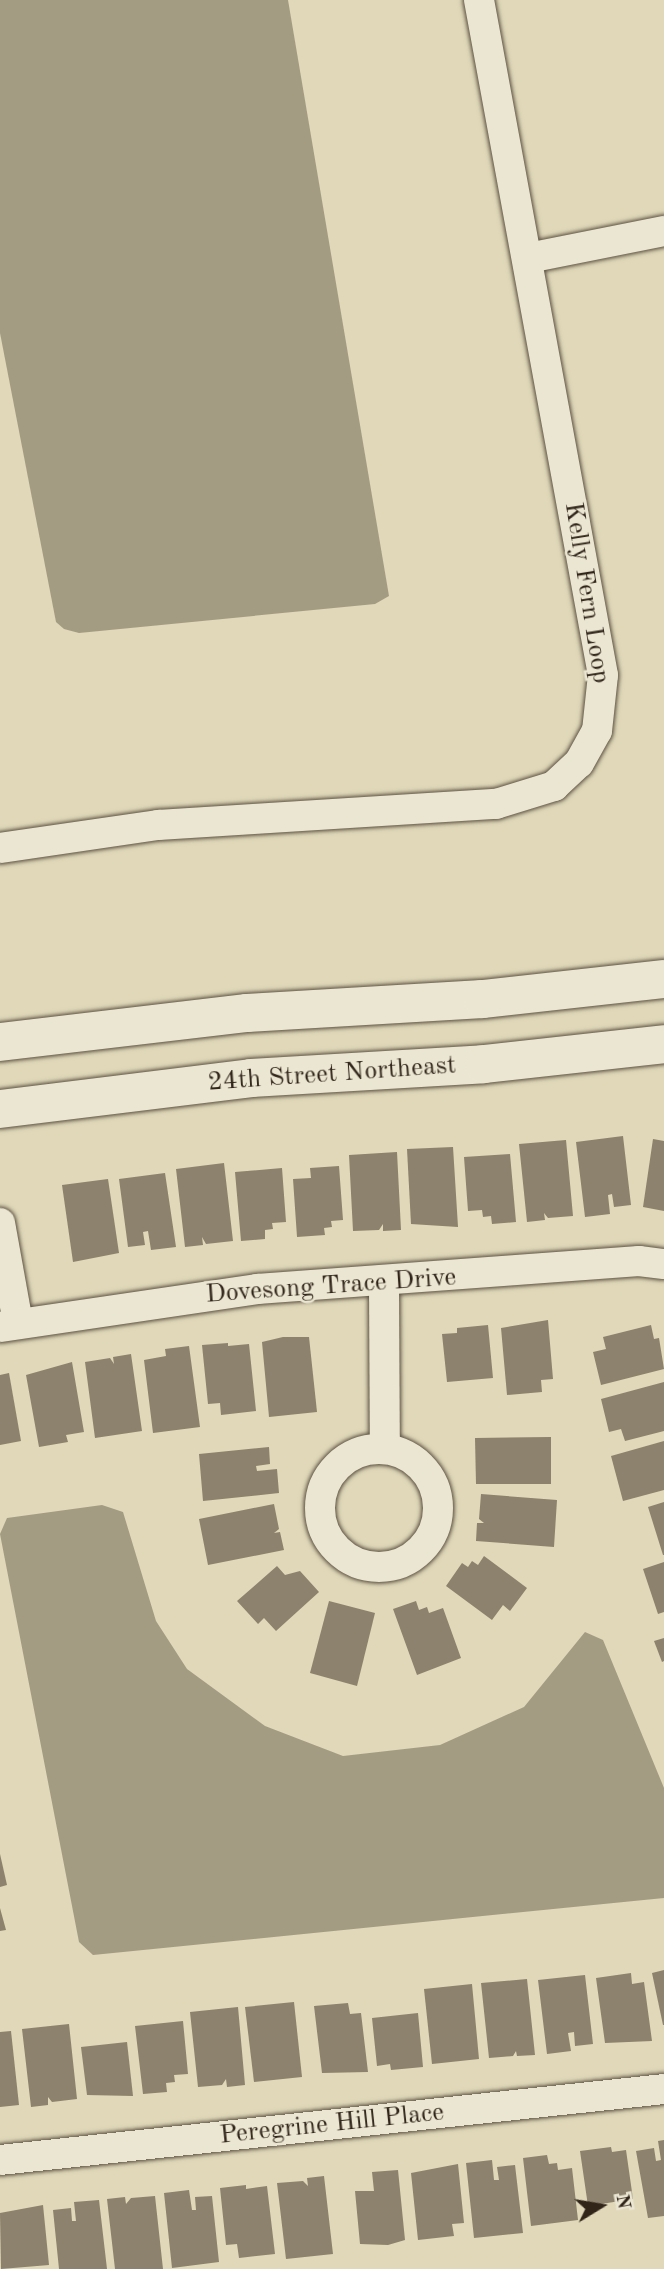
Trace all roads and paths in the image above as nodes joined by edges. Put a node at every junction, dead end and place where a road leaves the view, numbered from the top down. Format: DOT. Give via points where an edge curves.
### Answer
graph roads {
  1 [pos="479,0"];
  2 [pos="664,230"];
  3 [pos="527,258"];
  4 [pos="0,848"];
  5 [pos="664,979"];
  6 [pos="0,1042"];
  7 [pos="664,1044"];
  8 [pos="0,1109"];
  9 [pos="0,1223"];
  10 [pos="664,1264"];
  11 [pos="384,1283"];
  12 [pos="9,1325"];
  13 [pos="385,1449"];
  14 [pos="664,2089"];
  15 [pos="0,2160"];
  1 -- 3 [label="street, Kelly Fern Loop"];
  2 -- 3 [label="street"];
  3 -- 4 [label="street, Kelly Fern Loop" via="603,675 597,731 579,763 554,786 496,804 158,825"];
  5 -- 6 [label="street" via="483,999 247,1013"];
  7 -- 8 [label="street, 24th Street Northeast" via="484,1064 251,1078"];
  9 -- 12 [label="street"];
  10 -- 11 [label="street, Dovesong Trace Drive" via="639,1261"];
  11 -- 12 [label="street, Dovesong Trace Drive" via="257,1289"];
  11 -- 13 [label="street"];
  14 -- 15 [label="street, Peregrine Hill Place"];
}
